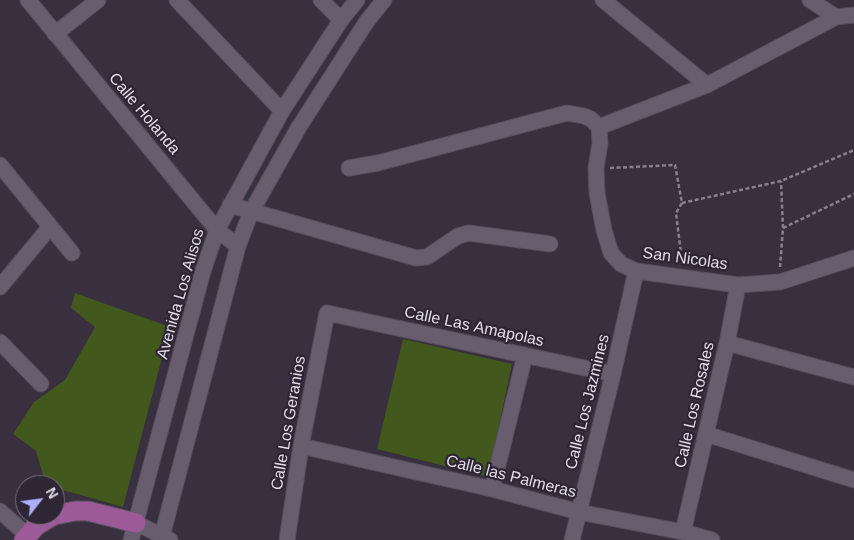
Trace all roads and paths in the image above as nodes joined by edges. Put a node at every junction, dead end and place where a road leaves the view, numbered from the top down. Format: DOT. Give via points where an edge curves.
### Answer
graph roads {
  1 [pos="28,0"];
  2 [pos="98,0"];
  3 [pos="178,0"];
  4 [pos="321,0"];
  5 [pos="357,0"];
  6 [pos="384,0"];
  7 [pos="603,0"];
  8 [pos="810,0"];
  9 [pos="836,16"];
  10 [pos="854,16"];
  11 [pos="341,20"];
  12 [pos="55,34"];
  13 [pos="707,85"];
  14 [pos="282,111"];
  15 [pos="599,128"];
  16 [pos="854,150"];
  17 [pos="0,164"];
  18 [pos="349,168"];
  19 [pos="596,168"];
  20 [pos="781,181"];
  21 [pos="854,194"];
  22 [pos="682,203"];
  23 [pos="230,205"];
  24 [pos="252,212"];
  25 [pos="50,226"];
  26 [pos="783,228"];
  27 [pos="217,230"];
  28 [pos="550,244"];
  29 [pos="238,246"];
  30 [pos="72,253"];
  31 [pos="854,258"];
  32 [pos="636,271"];
  33 [pos="684,277"];
  34 [pos="780,282"];
  35 [pos="738,284"];
  36 [pos="0,287"];
  37 [pos="327,313"];
  38 [pos="0,342"];
  39 [pos="727,343"];
  40 [pos="525,355"];
  41 [pos="613,374"];
  42 [pos="854,378"];
  43 [pos="41,384"];
  44 [pos="706,434"];
  45 [pos="301,446"];
  46 [pos="854,480"];
  47 [pos="492,489"];
  48 [pos="0,511"];
  49 [pos="579,512"];
  50 [pos="65,513"];
  51 [pos="166,518"];
  52 [pos="38,525"];
  53 [pos="134,532"];
  54 [pos="683,532"];
  55 [pos="25,537"];
  56 [pos="165,538"];
  57 [pos="178,540"];
  58 [pos="287,540"];
  59 [pos="572,540"];
  60 [pos="712,540"];
  1 -- 12 [label="street, Calle Holanda"];
  2 -- 12 [label="street"];
  3 -- 14 [label="street"];
  4 -- 11 [label="street"];
  5 -- 11 [label="street, Avenida Los Alisos"];
  6 -- 24 [label="street" via="367,21 300,127"];
  7 -- 13 [label="street"];
  8 -- 9 [label="street"];
  9 -- 10 [label="street"];
  9 -- 13 [label="street"];
  11 -- 14 [label="street, Avenida Los Alisos"];
  12 -- 27 [label="street, Calle Holanda"];
  13 -- 15 [label="street"];
  14 -- 23 [label="street, Avenida Los Alisos"];
  15 -- 18 [label="street" via="591,119 567,113"];
  15 -- 19 [label="street, San Nicolas"];
  16 -- 20 [label="path"];
  17 -- 25 [label="street"];
  19 -- 22 [label="path" via="675,165"];
  19 -- 32 [label="street, San Nicolas" via="596,193 611,253 621,264"];
  20 -- 22 [label="path"];
  20 -- 26 [label="path"];
  21 -- 26 [label="path"];
  22 -- 33 [label="path" via="676,213"];
  23 -- 24 [label="street"];
  23 -- 27 [label="street, Avenida Los Alisos"];
  24 -- 28 [label="street" via="416,258 427,256 458,236 469,234"];
  24 -- 29 [label="street"];
  25 -- 30 [label="street"];
  25 -- 36 [label="street"];
  26 -- 34 [label="path"];
  27 -- 29 [label="street, Calle Holanda"];
  27 -- 53 [label="street, Avenida Los Alisos" via="203,271"];
  29 -- 51 [label="street"];
  31 -- 34 [label="street, San Nicolas"];
  32 -- 33 [label="street, San Nicolas"];
  32 -- 41 [label="street, Calle Los Jazmines"];
  33 -- 35 [label="street, San Nicolas"];
  34 -- 35 [label="street, San Nicolas"];
  35 -- 39 [label="street, Calle Los Rosales"];
  37 -- 40 [label="street, Calle Las Amapolas"];
  37 -- 45 [label="street, Calle Los Geranios"];
  38 -- 43 [label="street"];
  39 -- 42 [label="street"];
  39 -- 44 [label="street, Calle Los Rosales"];
  40 -- 41 [label="street, Calle Las Amapolas"];
  40 -- 47 [label="street"];
  41 -- 49 [label="street, Calle Los Jazmines"];
  44 -- 46 [label="street"];
  44 -- 54 [label="street, Calle Los Rosales"];
  45 -- 47 [label="street, Calle las Palmeras"];
  45 -- 58 [label="street, Calle Los Geranios"];
  47 -- 49 [label="street, Calle las Palmeras"];
  48 -- 55 [label="street"];
  49 -- 54 [label="street, Calle las Palmeras"];
  49 -- 59 [label="street, Calle Los Jazmines"];
  50 -- 53 [label="main road" via="88,511"];
  51 -- 56 [label="street"];
  51 -- 57 [label="street"];
  52 -- 55 [label="main road"];
  53 -- 56 [label="street"];
  54 -- 60 [label="street, Calle las Palmeras"];
}
